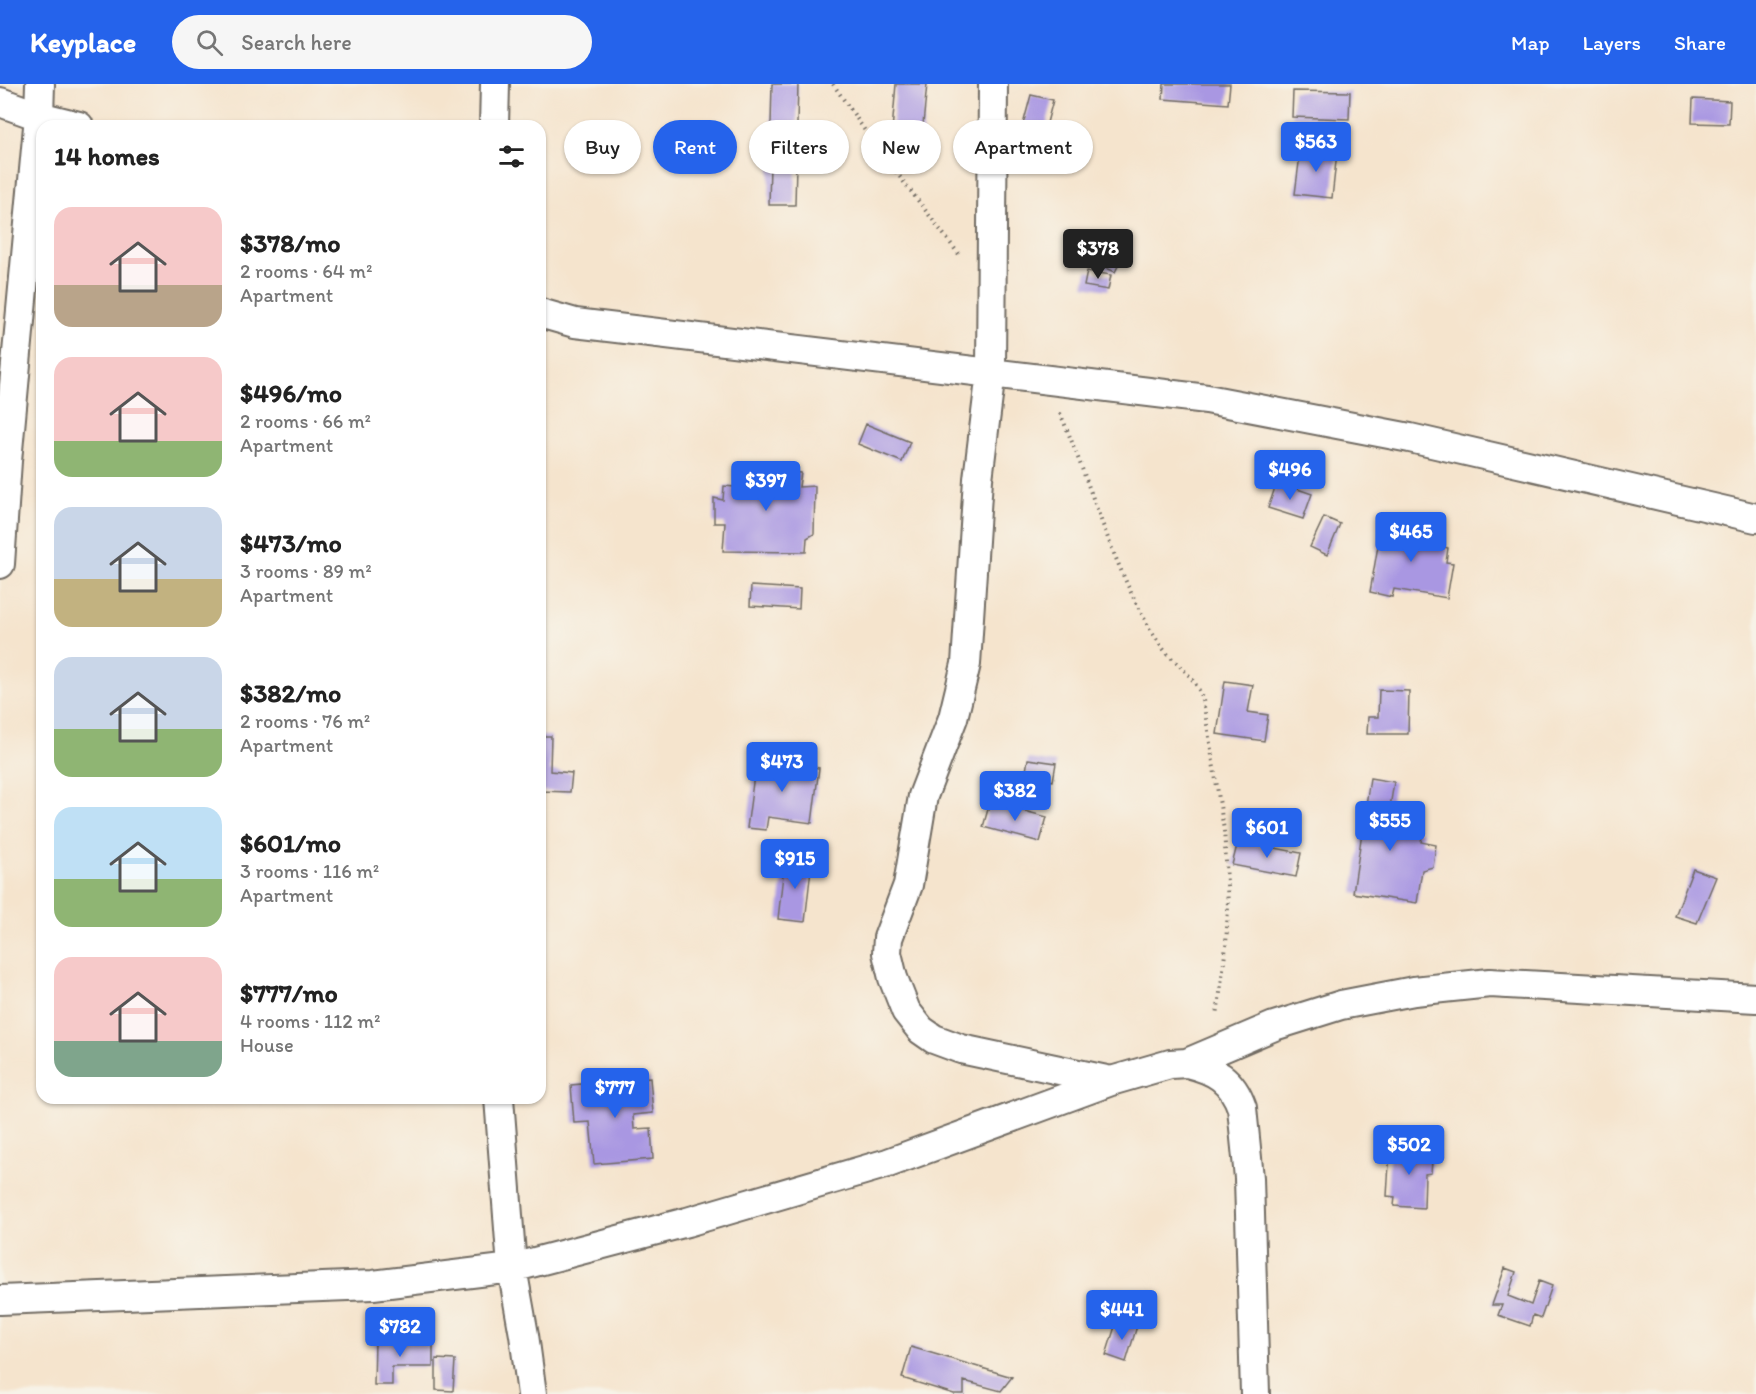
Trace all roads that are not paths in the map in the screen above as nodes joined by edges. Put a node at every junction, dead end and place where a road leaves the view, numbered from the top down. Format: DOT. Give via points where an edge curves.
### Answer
graph roads {
  1 [pos="40,84"];
  2 [pos="495,84"];
  3 [pos="993,84"];
  4 [pos="0,102"];
  5 [pos="39,116"];
  6 [pos="39,120"];
  7 [pos="55,120"];
  8 [pos="494,120"];
  9 [pos="36,148"];
  10 [pos="546,315"];
  11 [pos="991,372"];
  12 [pos="1756,518"];
  13 [pos="0,564"];
  14 [pos="1756,998"];
  15 [pos="1199,1058"];
  16 [pos="1111,1081"];
  17 [pos="499,1104"];
  18 [pos="512,1268"];
  19 [pos="0,1300"];
  20 [pos="532,1394"];
  21 [pos="1255,1394"];
  1 -- 5 [label="street"];
  2 -- 8 [label="street"];
  3 -- 11 [label="street"];
  4 -- 5 [label="street"];
  5 -- 6 [label="street"];
  5 -- 7 [label="street"];
  9 -- 13 [label="street"];
  10 -- 11 [label="street" via="575,323"];
  11 -- 12 [label="street" via="1206,399 1410,438"];
  11 -- 16 [label="street" via="978,479 963,682 923,796 908,885 888,938 888,961 906,1011 934,1039 961,1049"];
  14 -- 15 [label="street" via="1490,983 1414,991 1341,1005 1274,1026"];
  15 -- 16 [label="street"];
  15 -- 21 [label="street" via="1223,1078 1242,1108 1249,1178"];
  16 -- 18 [label="street" via="888,1163"];
  17 -- 18 [label="street"];
  18 -- 19 [label="street" via="373,1285"];
  18 -- 20 [label="street"];
}
